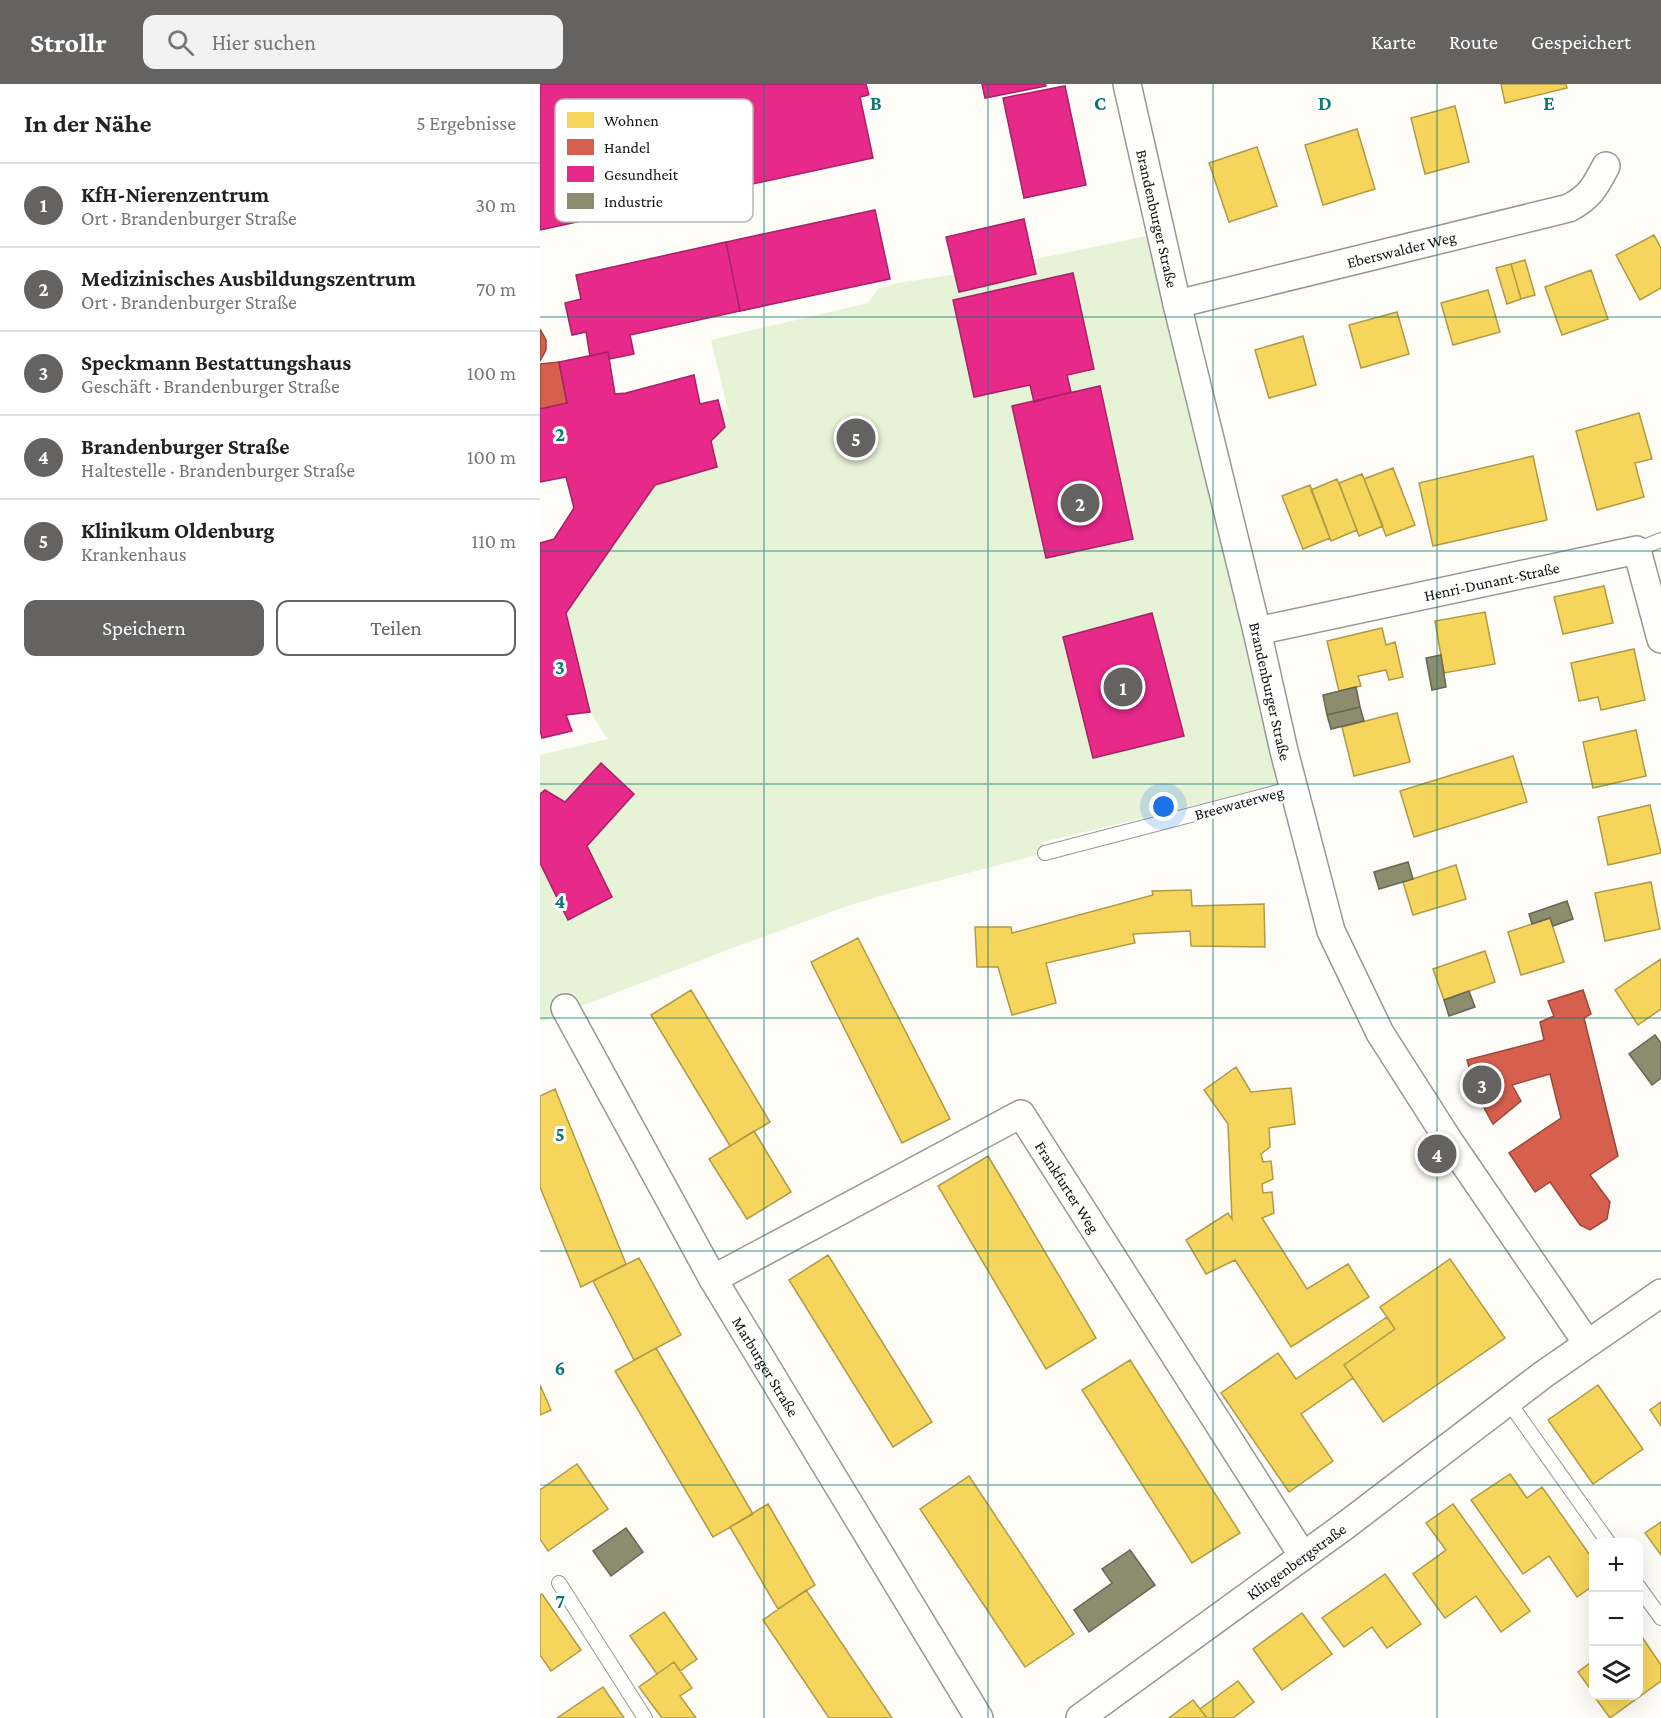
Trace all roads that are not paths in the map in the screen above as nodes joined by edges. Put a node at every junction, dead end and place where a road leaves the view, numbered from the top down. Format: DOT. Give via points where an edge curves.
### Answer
graph roads {
  1 [pos="1127,84"];
  2 [pos="1606,166"];
  3 [pos="1177,304"];
  4 [pos="1649,545"];
  5 [pos="1257,632"];
  6 [pos="1661,639"];
  7 [pos="1294,788"];
  8 [pos="1045,853"];
  9 [pos="566,1008"];
  10 [pos="712,1279"];
  11 [pos="1661,1293"];
  12 [pos="1587,1343"];
  13 [pos="1508,1401"];
  14 [pos="1605,1538"];
  15 [pos="1303,1556"];
  16 [pos="560,1582"];
  17 [pos="1642,1592"];
  18 [pos="1661,1618"];
  19 [pos="1097,1713"];
  20 [pos="645,1718"];
  21 [pos="979,1718"];
  1 -- 3 [label="street, Brandenburger Straße"];
  2 -- 3 [label="street, Eberswalder Weg" via="1585,199 1569,208"];
  3 -- 5 [label="street, Brandenburger Straße"];
  4 -- 5 [label="street, Henri-Dunant-Straße"];
  4 -- 6 [label="street, Henri-Dunant-Straße"];
  5 -- 7 [label="street, Brandenburger Straße"];
  7 -- 8 [label="lane, Breewaterweg"];
  7 -- 12 [label="street, Brandenburger Straße" via="1331,931 1380,1033"];
  9 -- 10 [label="street, Marburger Straße"];
  10 -- 15 [label="street, Frankfurter Weg" via="1021,1114"];
  10 -- 21 [label="street, Marburger Straße"];
  11 -- 12 [label="street, Klingenbergstraße"];
  12 -- 13 [label="street, Klingenbergstraße"];
  13 -- 14 [label="lane"];
  13 -- 15 [label="street, Klingenbergstraße"];
  15 -- 19 [label="street, Klingenbergstraße"];
  16 -- 20 [label="lane"];
  17 -- 18 [label="lane"];
}
